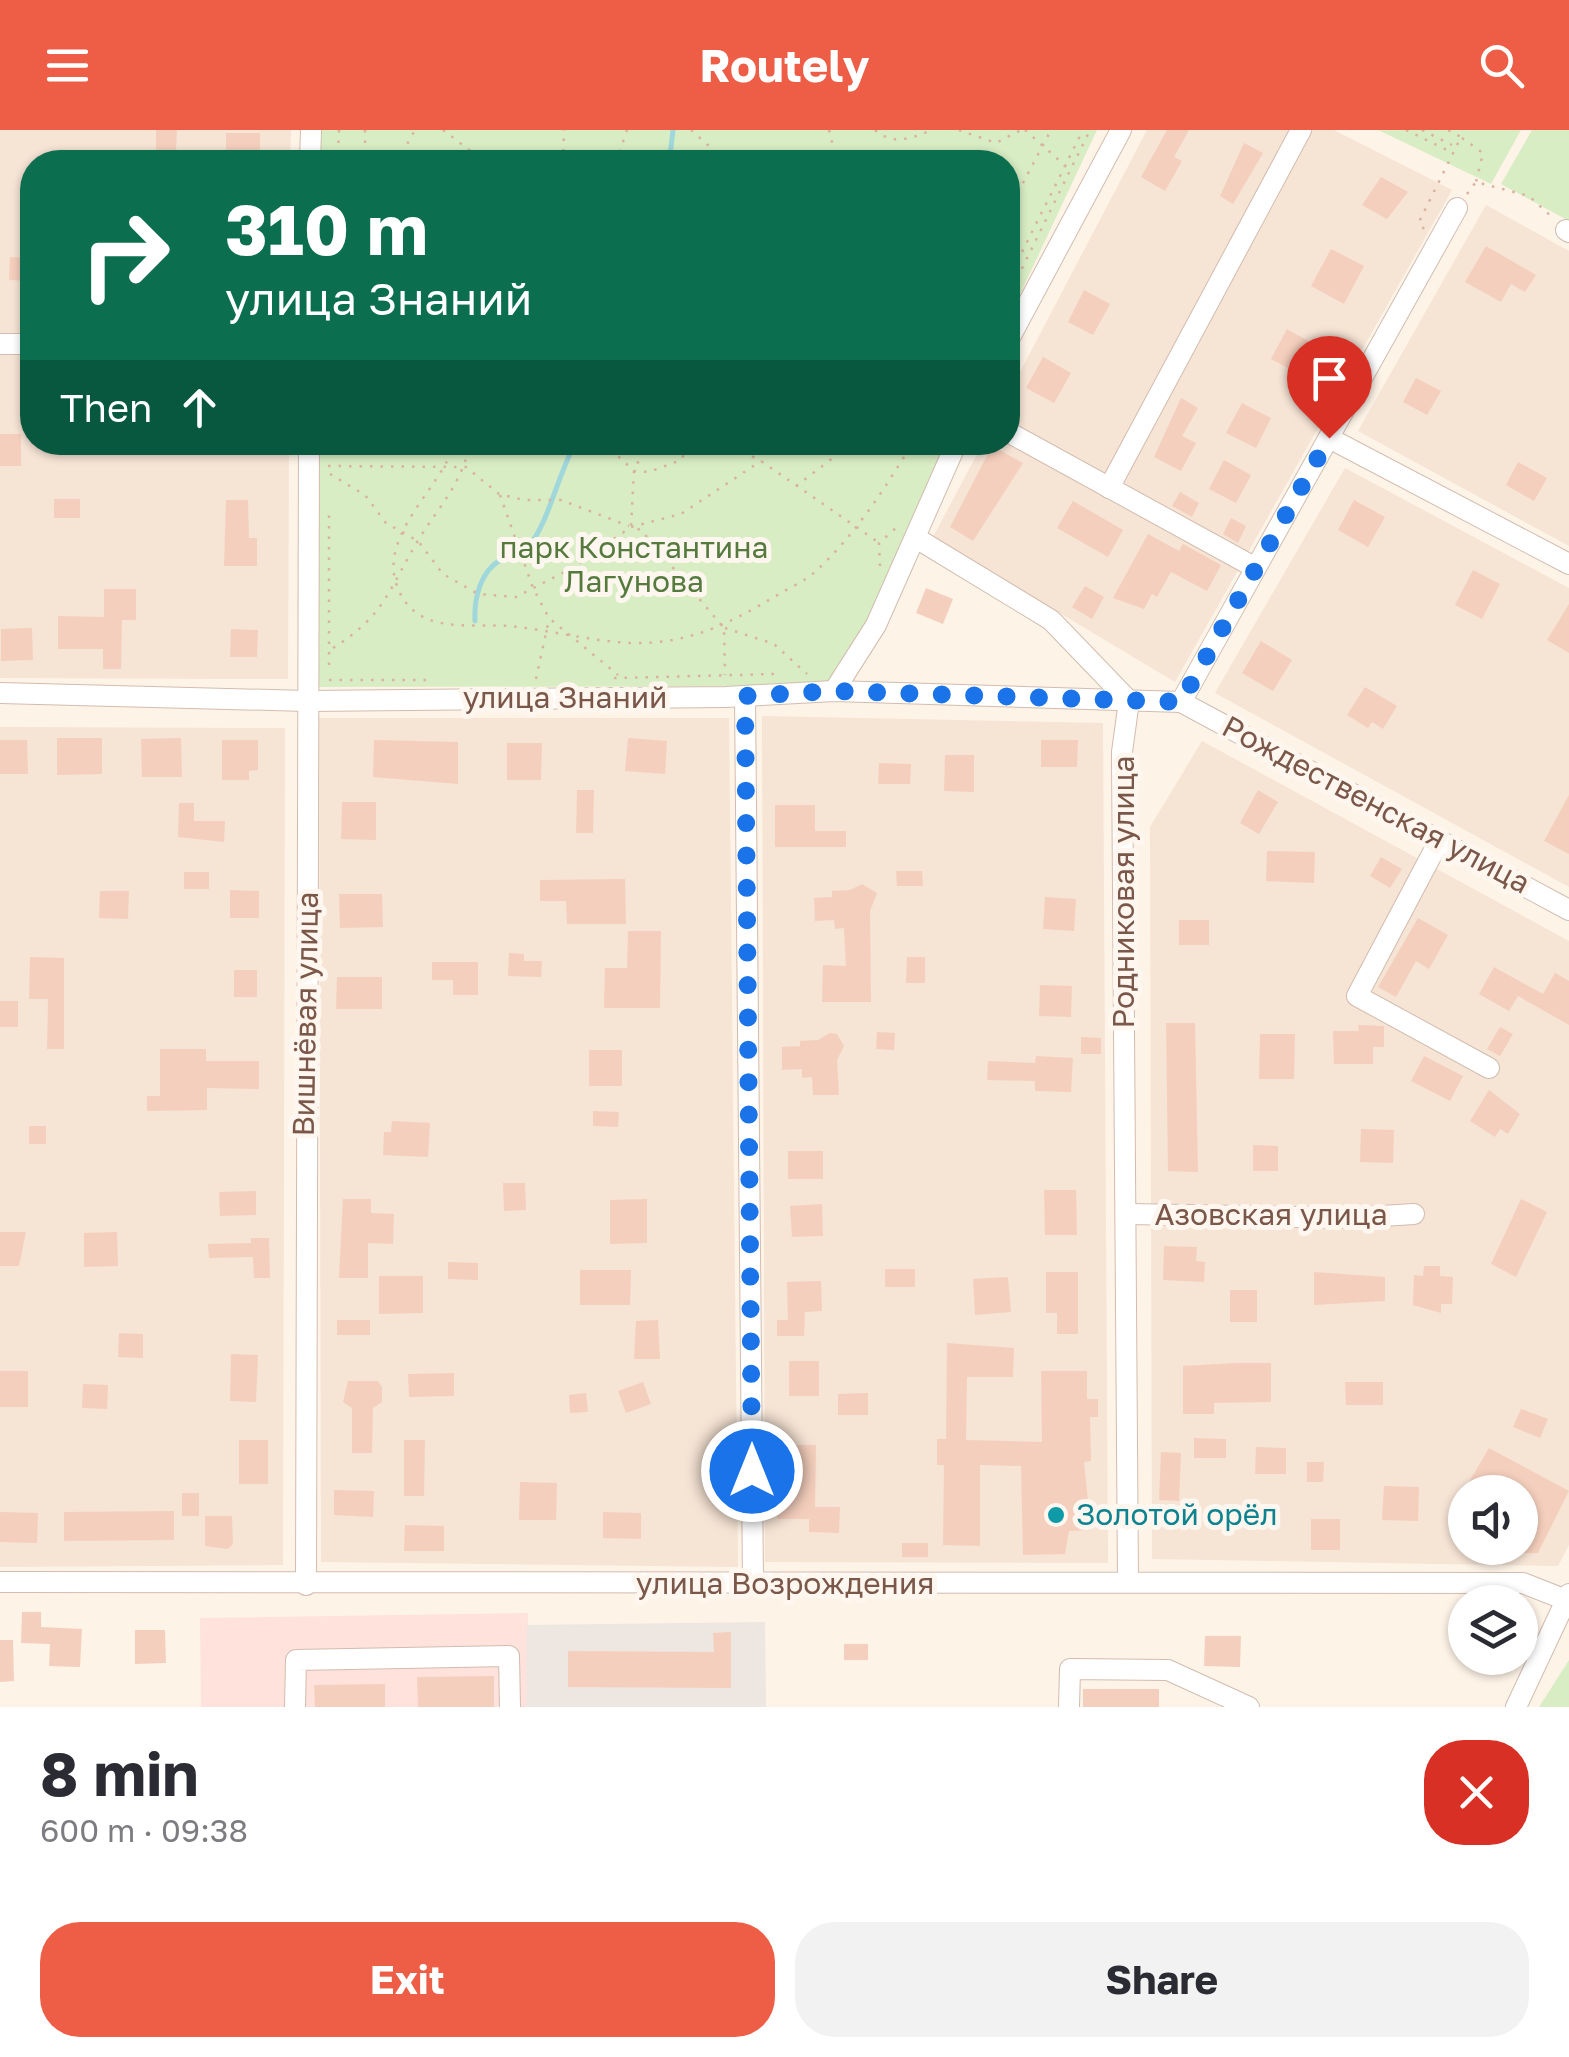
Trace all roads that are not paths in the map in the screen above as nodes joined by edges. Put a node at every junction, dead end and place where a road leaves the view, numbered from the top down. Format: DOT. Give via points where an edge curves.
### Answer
graph roads {
  1 [pos="1121,130"];
  2 [pos="1301,130"];
  3 [pos="1458,208"];
  4 [pos="1020,319"];
  5 [pos="1329,438"];
  6 [pos="1020,439"];
  7 [pos="319,455"];
  8 [pos="949,455"];
  9 [pos="1109,488"];
  10 [pos="908,531"];
  11 [pos="1569,564"];
  12 [pos="1254,567"];
  13 [pos="834,691"];
  14 [pos="0,694"];
  15 [pos="745,696"];
  16 [pos="307,700"];
  17 [pos="1129,701"];
  18 [pos="1181,702"];
  19 [pos="1439,841"];
  20 [pos="1569,910"];
  21 [pos="1489,1068"];
  22 [pos="1127,1214"];
  23 [pos="1414,1214"];
  24 [pos="0,1582"];
  25 [pos="1128,1582"];
  26 [pos="306,1585"];
  27 [pos="752,1585"];
  28 [pos="1568,1597"];
  29 [pos="295,1707"];
  30 [pos="510,1707"];
  31 [pos="1068,1707"];
  32 [pos="1249,1707"];
  33 [pos="1516,1707"];
  1 -- 4 [label="street"];
  2 -- 9 [label="street"];
  3 -- 5 [label="street"];
  5 -- 11 [label="street"];
  5 -- 12 [label="street"];
  6 -- 9 [label="street"];
  7 -- 16 [label="street, Вишнёвая улица"];
  8 -- 10 [label="street"];
  9 -- 12 [label="street"];
  10 -- 13 [label="street" via="876,625"];
  10 -- 17 [label="street" via="1052,620"];
  12 -- 18 [label="street"];
  13 -- 15 [label="street, улица Знаний"];
  13 -- 17 [label="street, улица Знаний"];
  14 -- 16 [label="street, улица Знаний"];
  15 -- 16 [label="street, улица Знаний"];
  15 -- 27 [label="street"];
  16 -- 26 [label="street, Вишнёвая улица"];
  17 -- 18 [label="street"];
  17 -- 22 [label="street, Родниковая улица" via="1122,752"];
  18 -- 19 [label="street, Рождественская улица"];
  19 -- 20 [label="street, Рождественская улица"];
  19 -- 21 [label="street" via="1357,996"];
  22 -- 23 [label="street, Азовская улица"];
  22 -- 25 [label="street, Родниковая улица"];
  24 -- 26 [label="street, улица Возрождения"];
  25 -- 27 [label="street, улица Возрождения"];
  25 -- 28 [label="street, улица Возрождения" via="1522,1583"];
  26 -- 27 [label="street, улица Возрождения"];
  28 -- 33 [label="street"];
  29 -- 30 [label="street" via="296,1660 509,1656"];
  31 -- 32 [label="street" via="1070,1669 1168,1670"];
}
